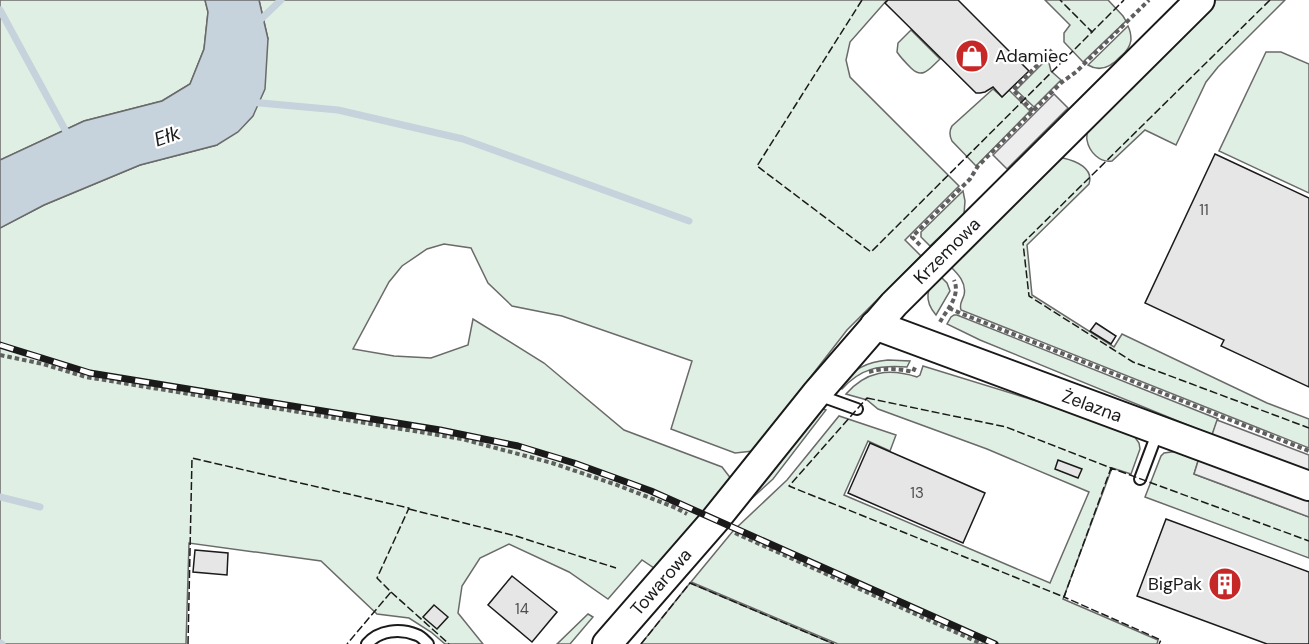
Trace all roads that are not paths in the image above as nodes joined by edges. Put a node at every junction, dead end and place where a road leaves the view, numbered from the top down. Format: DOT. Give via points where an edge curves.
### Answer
graph roads {
  1 [pos="1200,0"];
  2 [pos="876,325"];
  3 [pos="816,394"];
  4 [pos="857,409"];
  5 [pos="1158,430"];
  6 [pos="1140,479"];
  7 [pos="1309,486"];
  8 [pos="712,523"];
  9 [pos="367,644"];
  10 [pos="428,644"];
  11 [pos="608,644"];
  1 -- 2 [label="street, Krzemowa"];
  2 -- 3 [label="street, Krzemowa"];
  2 -- 5 [label="street, Żelazna"];
  3 -- 4 [label="lane"];
  3 -- 8 [label="street, Krzemowa"];
  5 -- 6 [label="lane"];
  5 -- 7 [label="street, Żelazna"];
  8 -- 11 [label="street, Towarowa"];
  9 -- 10 [label="lane" via="372,638 394,630 418,635"];
}
